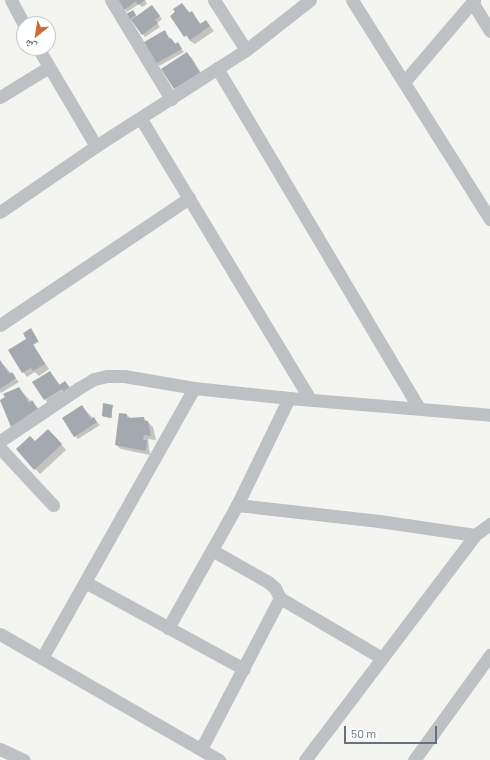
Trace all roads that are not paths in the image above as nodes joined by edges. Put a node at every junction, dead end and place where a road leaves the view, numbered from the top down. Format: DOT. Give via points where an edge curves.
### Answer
graph roads {
  1 [pos="11,0"];
  2 [pos="111,0"];
  3 [pos="214,0"];
  4 [pos="310,0"];
  5 [pos="352,0"];
  6 [pos="473,1"];
  7 [pos="20,16"];
  8 [pos="490,32"];
  9 [pos="246,50"];
  10 [pos="43,56"];
  11 [pos="49,67"];
  12 [pos="217,68"];
  13 [pos="404,82"];
  14 [pos="0,97"];
  15 [pos="171,99"];
  16 [pos="141,119"];
  17 [pos="96,146"];
  18 [pos="189,198"];
  19 [pos="0,212"];
  20 [pos="490,219"];
  21 [pos="0,325"];
  22 [pos="194,388"];
  23 [pos="289,398"];
  24 [pos="309,398"];
  25 [pos="418,407"];
  26 [pos="490,415"];
  27 [pos="0,441"];
  28 [pos="0,448"];
  29 [pos="53,505"];
  30 [pos="237,505"];
  31 [pos="485,531"];
  32 [pos="212,550"];
  33 [pos="85,582"];
  34 [pos="280,598"];
  35 [pos="168,628"];
  36 [pos="0,634"];
  37 [pos="490,655"];
  38 [pos="42,658"];
  39 [pos="382,658"];
  40 [pos="244,669"];
  41 [pos="0,749"];
  42 [pos="201,749"];
  43 [pos="24,760"];
  44 [pos="219,760"];
  45 [pos="305,760"];
  46 [pos="414,760"];
  1 -- 7 [label="street"];
  2 -- 15 [label="street"];
  3 -- 9 [label="street"];
  4 -- 9 [label="street"];
  5 -- 13 [label="street"];
  6 -- 8 [label="street"];
  6 -- 13 [label="street"];
  9 -- 12 [label="street"];
  10 -- 11 [label="street"];
  11 -- 14 [label="street"];
  11 -- 17 [label="street"];
  12 -- 15 [label="street"];
  12 -- 25 [label="street"];
  13 -- 20 [label="street"];
  15 -- 16 [label="street"];
  16 -- 17 [label="street"];
  16 -- 18 [label="street"];
  17 -- 19 [label="street"];
  18 -- 21 [label="street"];
  18 -- 24 [label="street"];
  22 -- 23 [label="street"];
  22 -- 27 [label="street" via="124,376 94,379"];
  22 -- 33 [label="street"];
  23 -- 24 [label="street"];
  23 -- 30 [label="street"];
  24 -- 25 [label="street"];
  25 -- 26 [label="street"];
  28 -- 29 [label="street"];
  30 -- 31 [label="street"];
  30 -- 32 [label="street"];
  31 -- 39 [label="street"];
  32 -- 34 [label="street" via="268,582"];
  32 -- 35 [label="street"];
  33 -- 35 [label="street"];
  33 -- 38 [label="street"];
  34 -- 39 [label="street"];
  34 -- 40 [label="street"];
  35 -- 40 [label="street"];
  36 -- 38 [label="street"];
  37 -- 46 [label="street"];
  38 -- 42 [label="street"];
  39 -- 45 [label="street"];
  40 -- 42 [label="street"];
  41 -- 43 [label="street"];
  42 -- 44 [label="street"];
}
